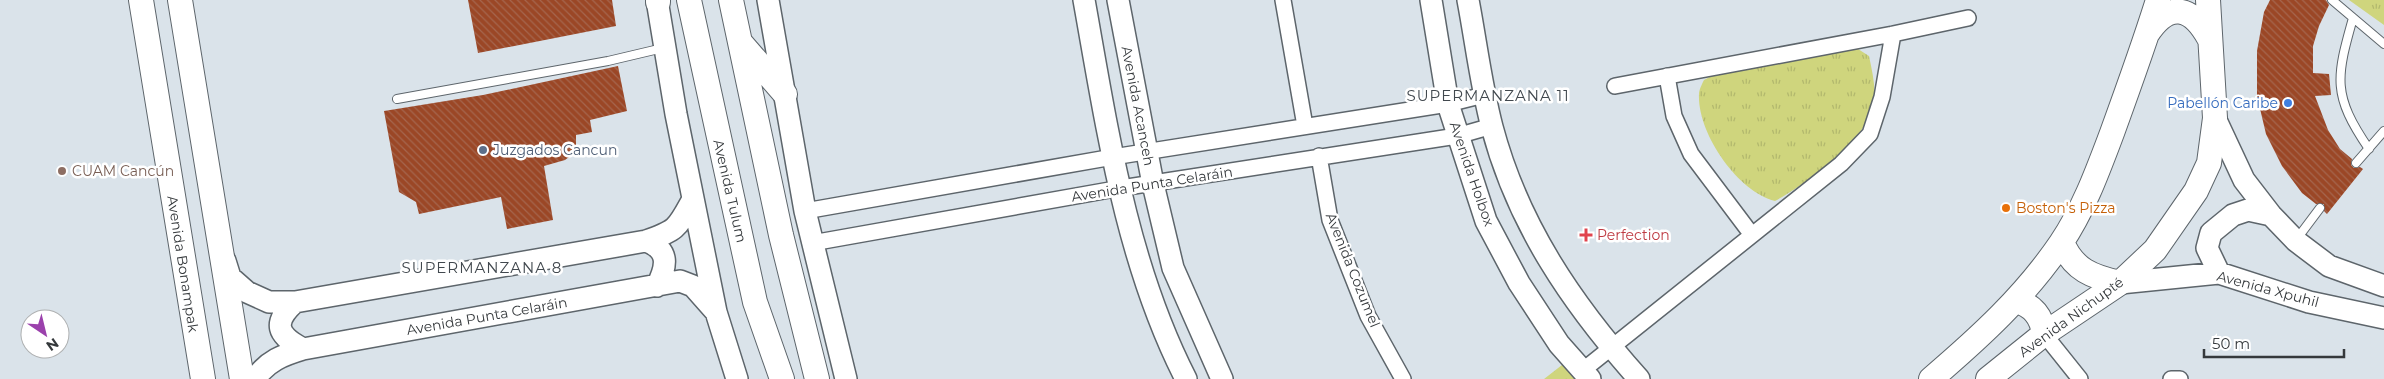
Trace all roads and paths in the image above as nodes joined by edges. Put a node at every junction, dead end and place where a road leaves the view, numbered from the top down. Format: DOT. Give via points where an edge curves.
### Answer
graph roads {
  1 [pos="141,0"];
  2 [pos="180,0"];
  3 [pos="690,0"];
  4 [pos="731,0"];
  5 [pos="768,0"];
  6 [pos="1084,0"];
  7 [pos="1118,0"];
  8 [pos="1283,0"];
  9 [pos="1431,0"];
  10 [pos="1468,0"];
  11 [pos="2158,0"];
  12 [pos="2208,0"];
  13 [pos="2332,0"];
  14 [pos="658,1"];
  15 [pos="1968,18"];
  16 [pos="2353,18"];
  17 [pos="1893,34"];
  18 [pos="2147,35"];
  19 [pos="2209,38"];
  20 [pos="738,40"];
  21 [pos="2384,44"];
  22 [pos="665,47"];
  23 [pos="1667,76"];
  24 [pos="1614,86"];
  25 [pos="785,94"];
  26 [pos="1484,95"];
  27 [pos="397,99"];
  28 [pos="1448,104"];
  29 [pos="2215,118"];
  30 [pos="1304,126"];
  31 [pos="1492,126"];
  32 [pos="2384,131"];
  33 [pos="1457,136"];
  34 [pos="2368,149"];
  35 [pos="1148,152"];
  36 [pos="1319,156"];
  37 [pos="1113,157"];
  38 [pos="2356,163"];
  39 [pos="1152,184"];
  40 [pos="1121,188"];
  41 [pos="694,199"];
  42 [pos="2320,208"];
  43 [pos="805,211"];
  44 [pos="2271,215"];
  45 [pos="1752,235"];
  46 [pos="646,241"];
  47 [pos="2296,241"];
  48 [pos="2062,242"];
  49 [pos="220,243"];
  50 [pos="812,243"];
  51 [pos="2219,273"];
  52 [pos="2120,283"];
  53 [pos="657,286"];
  54 [pos="2384,286"];
  55 [pos="2016,301"];
  56 [pos="296,302"];
  57 [pos="716,312"];
  58 [pos="2384,318"];
  59 [pos="2044,334"];
  60 [pos="1611,348"];
  61 [pos="303,349"];
  62 [pos="1586,375"];
  63 [pos="203,379"];
  64 [pos="242,379"];
  65 [pos="255,379"];
  66 [pos="737,379"];
  67 [pos="782,379"];
  68 [pos="817,379"];
  69 [pos="846,379"];
  70 [pos="1186,379"];
  71 [pos="1222,379"];
  72 [pos="1403,379"];
  73 [pos="1639,379"];
  74 [pos="1931,379"];
  75 [pos="1988,379"];
  76 [pos="2080,379"];
  77 [pos="2171,379"];
  78 [pos="2180,379"];
  1 -- 63 [label="main road, Avenida Bonampak"];
  2 -- 49 [label="main road"];
  3 -- 67 [label="main road, Avenida Tulum" via="755,302"];
  4 -- 20 [label="main road"];
  5 -- 25 [label="street"];
  6 -- 37 [label="street"];
  7 -- 35 [label="street, Avenida Acanceh"];
  8 -- 30 [label="street"];
  9 -- 28 [label="street, Avenida Holbox"];
  10 -- 26 [label="street"];
  11 -- 18 [label="main road"];
  12 -- 19 [label="main road, Avenida Nichupté"];
  13 -- 16 [label="lane"];
  14 -- 22 [label="street"];
  15 -- 17 [label="street"];
  16 -- 21 [label="lane"];
  16 -- 34 [label="lane" via="2341,60 2342,101 2350,122"];
  17 -- 23 [label="street"];
  17 -- 45 [label="street" via="1882,97 1870,134 1841,164"];
  18 -- 19 [label="main road" via="2163,17 2180,12 2194,16"];
  18 -- 48 [label="main road" via="2094,181"];
  19 -- 29 [label="main road, Avenida Nichupté"];
  20 -- 25 [label="main road"];
  20 -- 68 [label="main road"];
  22 -- 27 [label="lane" via="608,61"];
  22 -- 41 [label="street"];
  23 -- 24 [label="street"];
  23 -- 45 [label="street" via="1674,116 1691,154"];
  25 -- 43 [label="street"];
  26 -- 28 [label="street"];
  26 -- 31 [label="street"];
  28 -- 30 [label="street"];
  28 -- 33 [label="street, Avenida Holbox"];
  29 -- 44 [label="street" via="2244,180"];
  29 -- 52 [label="main road, Avenida Nichupté" via="2208,163 2196,192 2155,250"];
  30 -- 35 [label="street"];
  31 -- 33 [label="street, Avenida Punta Celaráin"];
  31 -- 60 [label="street" via="1516,198 1547,258"];
  32 -- 34 [label="lane"];
  33 -- 36 [label="street, Avenida Punta Celaráin"];
  33 -- 62 [label="street, Avenida Holbox" via="1486,221 1518,284 1559,344"];
  34 -- 38 [label="lane"];
  35 -- 37 [label="street"];
  35 -- 39 [label="street, Avenida Acanceh"];
  36 -- 39 [label="street, Avenida Punta Celaráin"];
  36 -- 72 [label="street, Avenida Cozumel" via="1330,220 1368,316"];
  37 -- 40 [label="street"];
  37 -- 43 [label="street"];
  39 -- 40 [label="street, Avenida Punta Celaráin"];
  39 -- 71 [label="street, Avenida Acanceh" via="1173,268"];
  40 -- 50 [label="street, Avenida Punta Celaráin"];
  40 -- 70 [label="street" via="1140,266"];
  41 -- 46 [label="street" via="670,233"];
  41 -- 57 [label="street"];
  42 -- 47 [label="lane"];
  43 -- 50 [label="street"];
  44 -- 47 [label="street"];
  44 -- 51 [label="street" via="2248,210 2233,216 2211,233 2207,248"];
  45 -- 60 [label="street"];
  46 -- 53 [label="street" via="657,245 664,258 665,270"];
  46 -- 56 [label="street"];
  47 -- 54 [label="street" via="2329,266"];
  48 -- 52 [label="main road" via="2069,257 2081,270 2091,276"];
  48 -- 55 [label="main road"];
  49 -- 56 [label="street" via="230,278 247,292 269,302"];
  49 -- 64 [label="main road"];
  50 -- 69 [label="street"];
  51 -- 52 [label="street, Avenida Xpuhil"];
  51 -- 58 [label="street, Avenida Xpuhil" via="2309,302"];
  52 -- 59 [label="main road, Avenida Nichupté"];
  53 -- 57 [label="street, Avenida Punta Celaráin" via="680,281 693,286"];
  53 -- 61 [label="street, Avenida Punta Celaráin"];
  55 -- 59 [label="main road" via="2040,318"];
  55 -- 74 [label="main road"];
  56 -- 61 [label="street" via="283,313 280,327 286,340"];
  57 -- 66 [label="street"];
  59 -- 75 [label="main road, Avenida Nichupté"];
  59 -- 76 [label="street"];
  60 -- 62 [label="street"];
  60 -- 73 [label="street"];
  61 -- 65 [label="street, Avenida Punta Celaráin" via="277,358"];
  77 -- 78 [label="street"];
}
